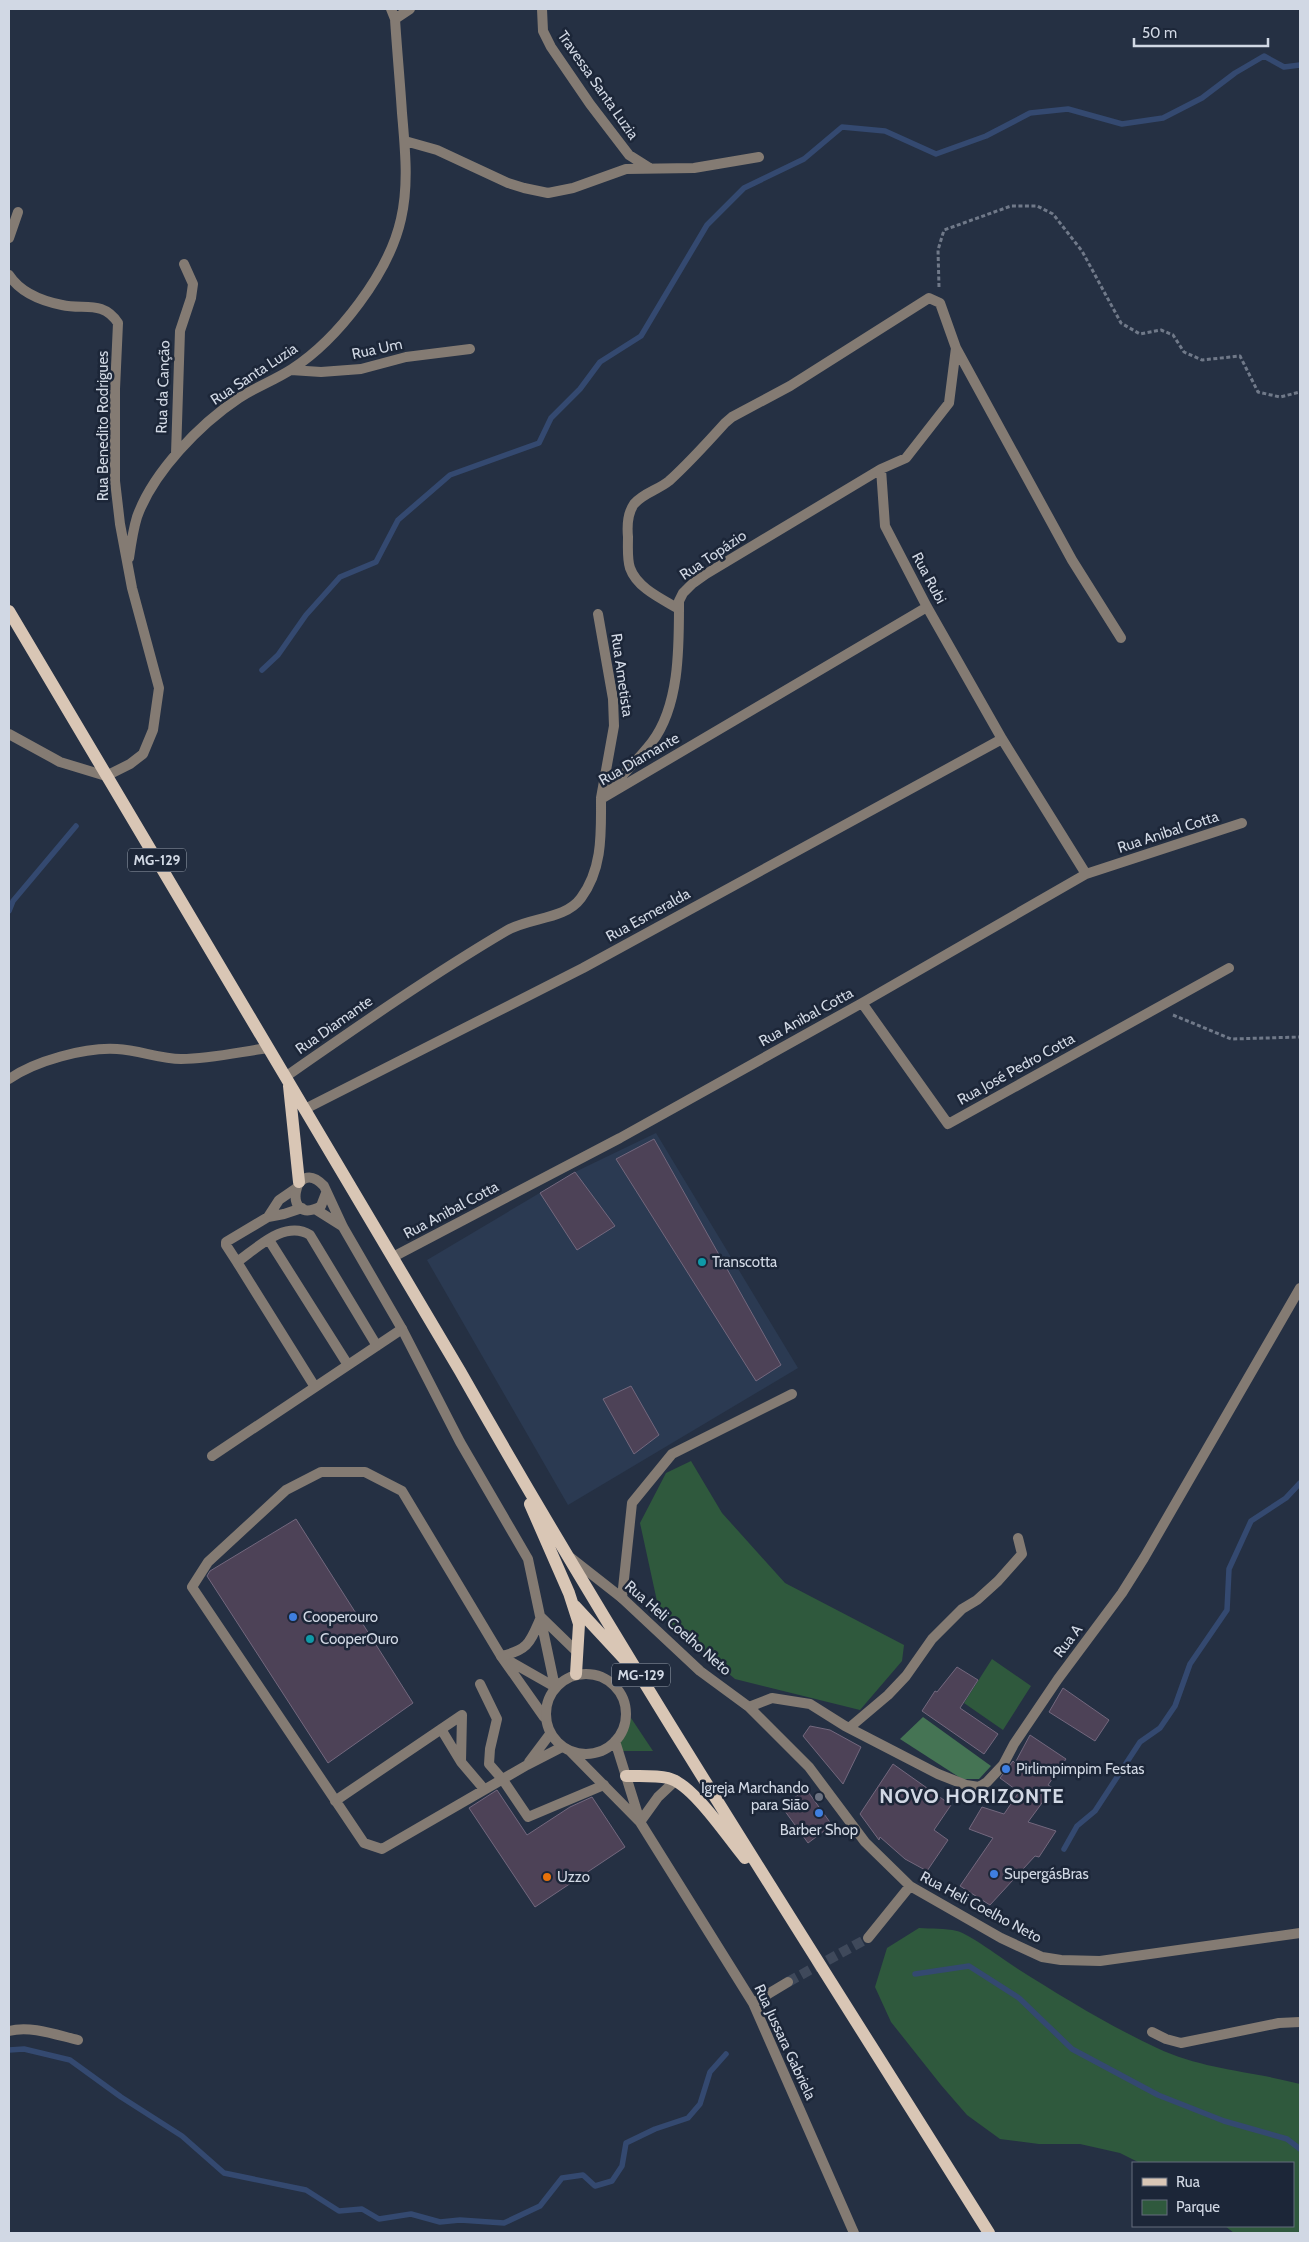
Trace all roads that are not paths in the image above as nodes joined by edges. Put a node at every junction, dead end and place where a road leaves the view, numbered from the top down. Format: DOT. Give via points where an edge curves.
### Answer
graph roads {
  1 [pos="410,9"];
  2 [pos="542,9"];
  3 [pos="393,14"];
  4 [pos="405,141"];
  5 [pos="759,157"];
  6 [pos="648,167"];
  7 [pos="18,212"];
  8 [pos="9,238"];
  9 [pos="184,264"];
  10 [pos="9,275"];
  11 [pos="956,348"];
  12 [pos="470,349"];
  13 [pos="291,370"];
  14 [pos="176,454"];
  15 [pos="881,469"];
  16 [pos="128,564"];
  17 [pos="927,607"];
  18 [pos="679,610"];
  19 [pos="9,611"];
  20 [pos="598,614"];
  21 [pos="1121,638"];
  22 [pos="9,734"];
  23 [pos="1002,739"];
  24 [pos="106,776"];
  25 [pos="601,799"];
  26 [pos="1242,823"];
  27 [pos="1086,874"];
  28 [pos="1229,968"];
  29 [pos="862,1003"];
  30 [pos="268,1048"];
  31 [pos="9,1079"];
  32 [pos="287,1080"];
  33 [pos="305,1109"];
  34 [pos="297,1185"];
  35 [pos="326,1193"];
  36 [pos="302,1208"];
  37 [pos="315,1209"];
  38 [pos="268,1216"];
  39 [pos="343,1227"];
  40 [pos="269,1240"];
  41 [pos="393,1257"];
  42 [pos="237,1262"];
  43 [pos="1300,1288"];
  44 [pos="402,1329"];
  45 [pos="377,1346"];
  46 [pos="348,1365"];
  47 [pos="315,1387"];
  48 [pos="792,1394"];
  49 [pos="212,1456"];
  50 [pos="511,1461"];
  51 [pos="1018,1538"];
  52 [pos="570,1557"];
  53 [pos="622,1598"];
  54 [pos="572,1602"];
  55 [pos="541,1618"];
  56 [pos="577,1652"];
  57 [pos="501,1656"];
  58 [pos="576,1674"];
  59 [pos="642,1676"];
  60 [pos="480,1684"];
  61 [pos="555,1687"];
  62 [pos="749,1707"];
  63 [pos="544,1717"];
  64 [pos="849,1728"];
  65 [pos="441,1729"];
  66 [pos="550,1734"];
  67 [pos="615,1741"];
  68 [pos="566,1749"];
  69 [pos="461,1762"];
  70 [pos="527,1765"];
  71 [pos="626,1776"];
  72 [pos="503,1780"];
  73 [pos="676,1780"];
  74 [pos="604,1785"];
  75 [pos="484,1789"];
  76 [pos="335,1801"];
  77 [pos="640,1822"];
  78 [pos="910,1886"];
  79 [pos="777,1899"];
  80 [pos="1300,1933"];
  81 [pos="868,1938"];
  82 [pos="788,1982"];
  83 [pos="753,2004"];
  84 [pos="1300,2022"];
  85 [pos="9,2031"];
  86 [pos="1152,2032"];
  87 [pos="78,2040"];
  88 [pos="854,2233"];
  89 [pos="989,2233"];
  1 -- 3 [label="street, Rua Santa Luzia"];
  2 -- 6 [label="street, Travessa Santa Luzia" via="542,31 551,47 629,155"];
  3 -- 4 [label="street, Rua Santa Luzia"];
  4 -- 6 [label="street" via="437,150 508,183 548,193 573,188 614,172"];
  4 -- 13 [label="street, Rua Santa Luzia" via="404,202 395,240 357,305 338,328"];
  5 -- 6 [label="street" via="694,168"];
  7 -- 8 [label="street"];
  9 -- 14 [label="street, Rua da Canção" via="193,284 180,331"];
  10 -- 16 [label="street, Rua Benedito Rodrigues" via="21,289 35,296 63,306 92,306 113,314 118,322 115,481"];
  11 -- 15 [label="street" via="949,403 906,458"];
  11 -- 18 [label="street" via="940,303 929,298 790,386 732,417 661,487 634,504 627,527 629,566 641,584"];
  11 -- 21 [label="street" via="1072,560"];
  12 -- 13 [label="street, Rua Um" via="406,357 361,369"];
  13 -- 14 [label="street, Rua Santa Luzia" via="239,398"];
  14 -- 16 [label="street, Rua Santa Luzia" via="137,517"];
  15 -- 17 [label="street, Rua Rubi" via="885,526"];
  15 -- 18 [label="street, Rua Topázio" via="706,574 683,593"];
  16 -- 24 [label="street, Rua Benedito Rodrigues" via="159,688 153,730 143,754"];
  17 -- 23 [label="street, Rua Rubi"];
  17 -- 25 [label="street, Rua Diamante"];
  18 -- 25 [label="street, Rua Topázio" via="675,686 663,723 652,742"];
  19 -- 24 [label="main road, MG-129"];
  20 -- 25 [label="street, Rua Ametista" via="614,726"];
  22 -- 24 [label="street" via="60,762"];
  23 -- 27 [label="street, Rua Rubi"];
  23 -- 33 [label="street, Rua Esmeralda" via="583,968"];
  24 -- 30 [label="main road, MG-129"];
  25 -- 32 [label="street, Rua Diamante" via="601,848 587,888 575,905 560,913 510,928 389,1005"];
  26 -- 27 [label="street, Rua Anibal Cotta"];
  27 -- 29 [label="street, Rua Anibal Cotta"];
  28 -- 29 [label="street, Rua José Pedro Cotta" via="948,1124"];
  29 -- 41 [label="street, Rua Anibal Cotta" via="620,1138"];
  30 -- 31 [label="street" via="202,1059 178,1059 116,1049 38,1063"];
  30 -- 32 [label="main road, MG-129"];
  32 -- 33 [label="main road, MG-129"];
  32 -- 34 [label="main road"];
  33 -- 41 [label="main road, MG-129"];
  34 -- 35 [label="street" via="305,1179 319,1180"];
  34 -- 36 [label="street" via="294,1196"];
  34 -- 38 [label="street" via="279,1200"];
  35 -- 37 [label="street" via="322,1206"];
  35 -- 39 [label="street"];
  36 -- 37 [label="street"];
  36 -- 38 [label="street"];
  37 -- 39 [label="street"];
  38 -- 42 [label="street" via="226,1242"];
  39 -- 44 [label="street"];
  40 -- 42 [label="street"];
  40 -- 45 [label="street" via="276,1234 295,1230 310,1235"];
  40 -- 46 [label="street"];
  41 -- 50 [label="main road, MG-129"];
  42 -- 47 [label="street"];
  43 -- 64 [label="street, Rua A" via="1140,1565 1018,1737 1003,1765 987,1782 979,1787 959,1783"];
  44 -- 45 [label="street"];
  44 -- 55 [label="street" via="460,1442 528,1559"];
  45 -- 46 [label="street"];
  46 -- 47 [label="street"];
  47 -- 49 [label="street"];
  48 -- 53 [label="street" via="672,1454 632,1503"];
  50 -- 52 [label="main road, MG-129"];
  50 -- 54 [label="main road"];
  51 -- 64 [label="street" via="1022,1554 1010,1569 977,1600 962,1609 932,1639 888,1695"];
  52 -- 53 [label="street, Rua Heli Coelho Neto"];
  52 -- 59 [label="main road, MG-129"];
  53 -- 62 [label="street, Rua Heli Coelho Neto" via="700,1671"];
  54 -- 56 [label="main road" via="579,1624"];
  54 -- 59 [label="main road"];
  55 -- 56 [label="street"];
  55 -- 57 [label="street" via="526,1647 517,1653"];
  55 -- 61 [label="street"];
  56 -- 58 [label="main road"];
  57 -- 61 [label="street"];
  57 -- 63 [label="street"];
  57 -- 76 [label="street" via="402,1491 366,1472 321,1472 280,1496 208,1562 192,1587"];
  58 -- 61 [label="street"];
  58 -- 67 [label="street" via="603,1677 622,1696 625,1724"];
  59 -- 79 [label="main road, MG-129"];
  60 -- 72 [label="street" via="497,1719 489,1764"];
  61 -- 63 [label="street" via="548,1697"];
  62 -- 64 [label="street, Rua A" via="772,1698 810,1704"];
  62 -- 78 [label="street, Rua Heli Coelho Neto" via="809,1767 865,1842"];
  63 -- 66 [label="street"];
  65 -- 69 [label="street"];
  65 -- 69 [label="street" via="462,1715"];
  65 -- 76 [label="street"];
  66 -- 68 [label="street"];
  66 -- 70 [label="street"];
  67 -- 68 [label="street" via="596,1753 582,1754"];
  67 -- 71 [label="street, Rua Jussara Gabriela"];
  68 -- 70 [label="street"];
  68 -- 74 [label="street, Rua Jussara Gabriela"];
  69 -- 75 [label="street"];
  70 -- 72 [label="street"];
  71 -- 73 [label="main road"];
  71 -- 77 [label="street, Rua Jussara Gabriela"];
  72 -- 74 [label="street" via="528,1817"];
  72 -- 75 [label="street"];
  73 -- 77 [label="street" via="658,1797"];
  73 -- 79 [label="main road" via="695,1796"];
  74 -- 77 [label="street, Rua Jussara Gabriela"];
  75 -- 76 [label="street" via="382,1849 364,1843"];
  77 -- 83 [label="street, Rua Jussara Gabriela"];
  78 -- 80 [label="street, Rua Heli Coelho Neto" via="1001,1938 1042,1956 1061,1960 1100,1961"];
  78 -- 81 [label="street"];
  79 -- 89 [label="main road, MG-129"];
  82 -- 83 [label="street"];
  83 -- 88 [label="street, Rua Jussara Gabriela"];
  84 -- 86 [label="street" via="1278,2023 1181,2042"];
  85 -- 87 [label="street" via="40,2032"];
}
